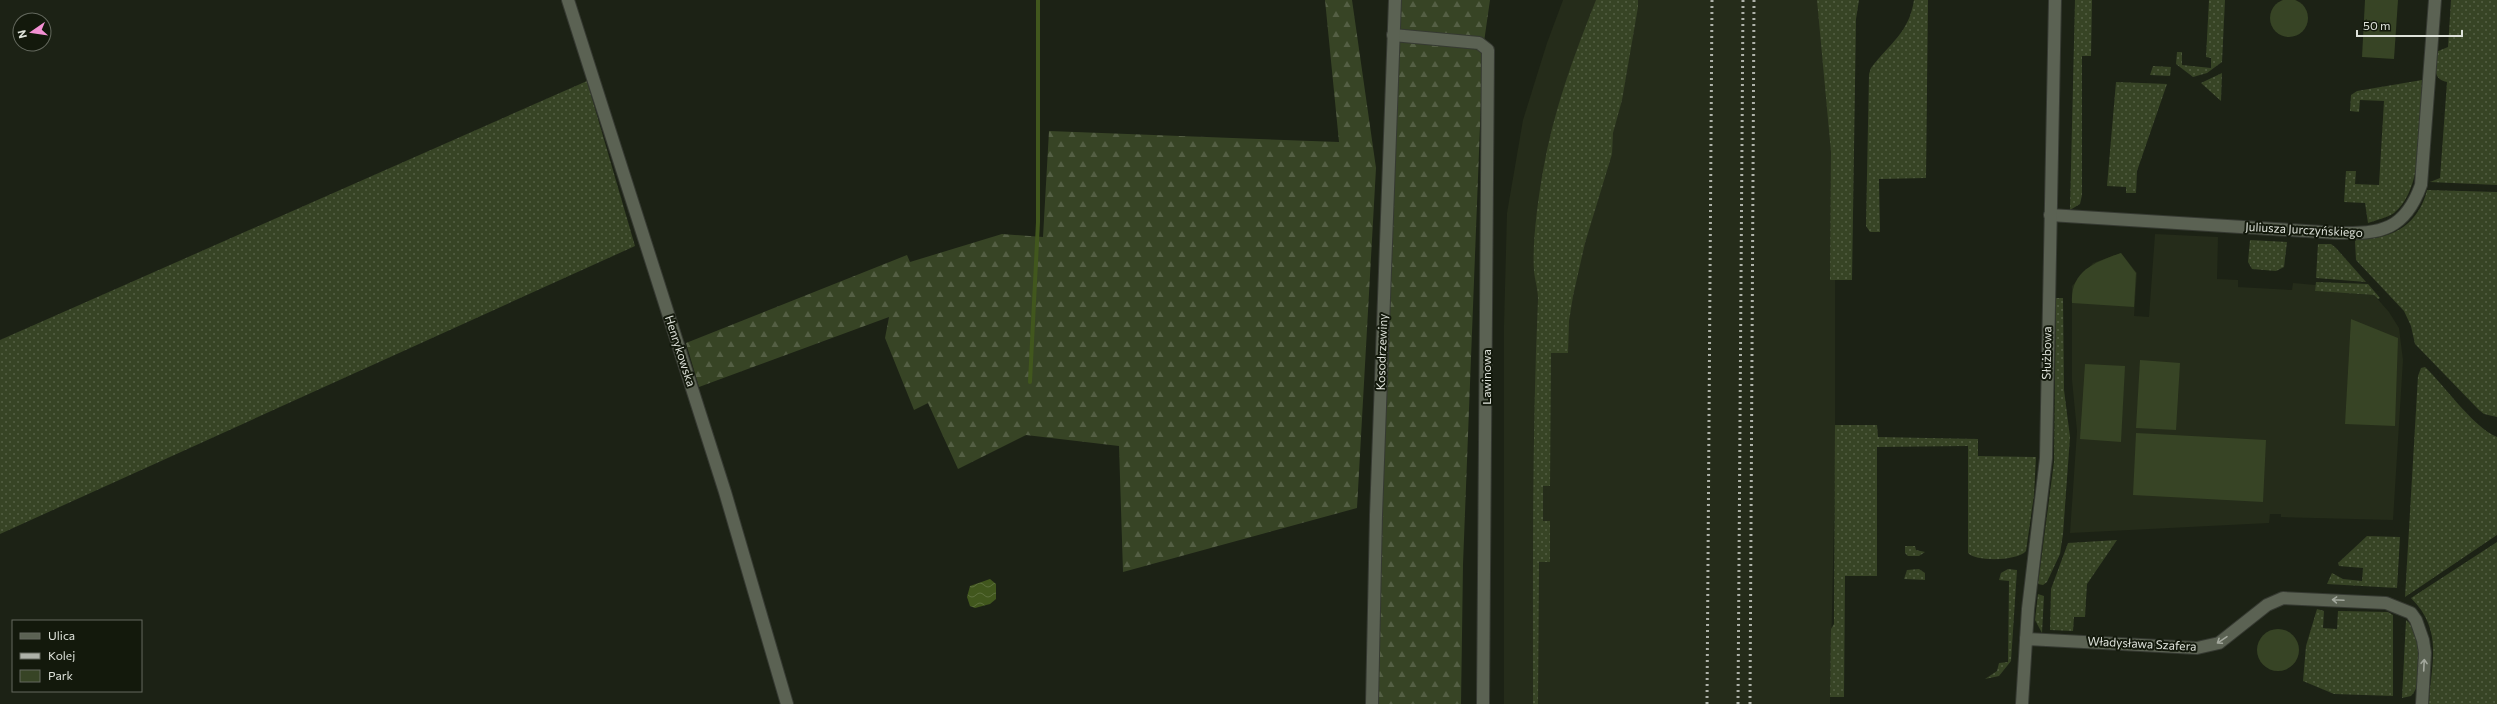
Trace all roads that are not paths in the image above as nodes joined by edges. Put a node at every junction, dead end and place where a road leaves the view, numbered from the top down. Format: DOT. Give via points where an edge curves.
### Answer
graph roads {
  1 [pos="568,0"];
  2 [pos="1395,0"];
  3 [pos="2055,0"];
  4 [pos="2435,0"];
  5 [pos="1393,35"];
  6 [pos="2050,215"];
  7 [pos="2026,640"];
  8 [pos="787,704"];
  9 [pos="1372,704"];
  10 [pos="1482,704"];
  11 [pos="2022,704"];
  12 [pos="2422,704"];
  1 -- 8 [label="street, Henrykowska" via="725,492"];
  2 -- 5 [label="street, Kosodrzewiny"];
  3 -- 6 [label="street, Służbowa"];
  4 -- 6 [label="street, Juliusza Jurczyńskiego" via="2421,185 2411,208 2386,229 2373,233 2338,233"];
  5 -- 9 [label="street, Kosodrzewiny"];
  5 -- 10 [label="street, Lawinowa" via="1479,43 1488,50"];
  6 -- 7 [label="street, Służbowa" via="2045,472"];
  7 -- 11 [label="street, Służbowa"];
  12 -- 7 [label="street, Władysława Szafera, one-way" via="2425,653 2421,630 2411,613 2386,603 2282,598 2267,605 2219,643 2197,648"];
}
